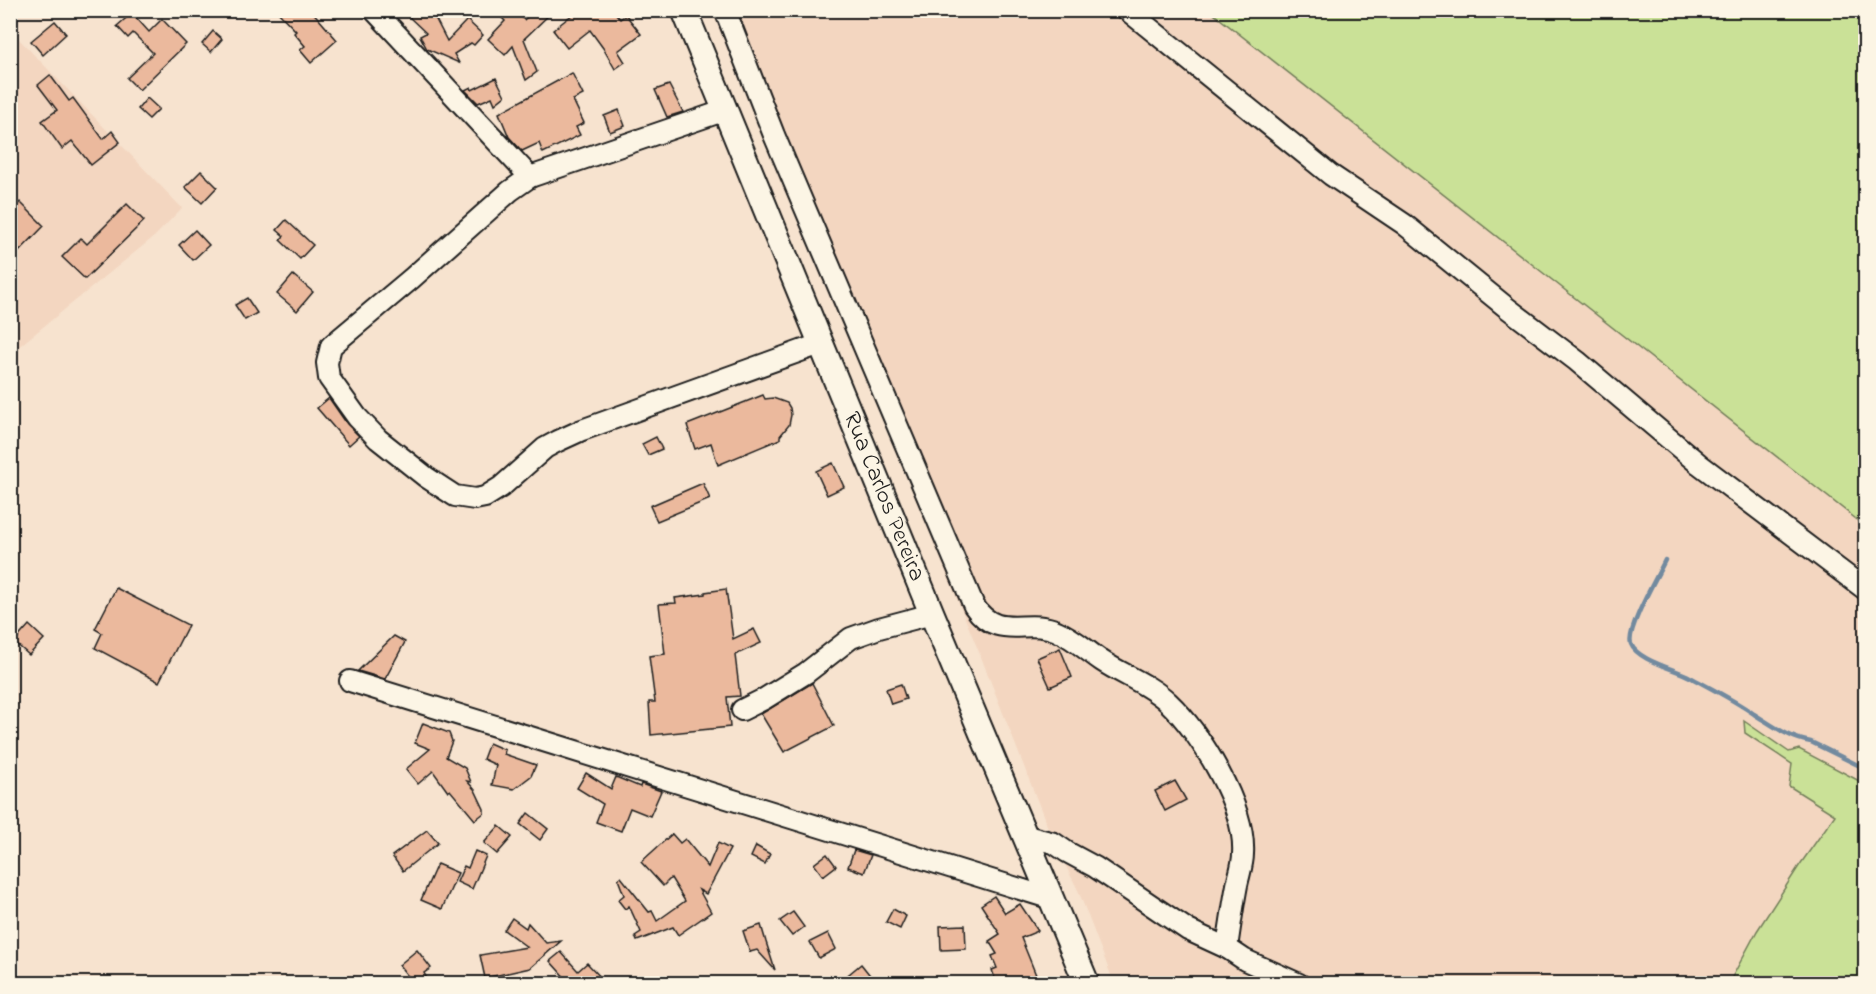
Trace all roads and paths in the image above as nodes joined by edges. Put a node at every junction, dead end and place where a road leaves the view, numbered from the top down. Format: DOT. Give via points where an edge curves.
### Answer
graph roads {
  1 [pos="374,10"];
  2 [pos="684,10"];
  3 [pos="724,10"];
  4 [pos="1127,10"];
  5 [pos="726,110"];
  6 [pos="530,177"];
  7 [pos="820,344"];
  8 [pos="1866,590"];
  9 [pos="932,614"];
  10 [pos="350,681"];
  11 [pos="742,710"];
  12 [pos="1026,836"];
  13 [pos="1049,898"];
  14 [pos="1227,948"];
  15 [pos="1087,984"];
  16 [pos="1299,984"];
  1 -- 6 [label="street"];
  2 -- 5 [label="main road, Rua Carlos Pereira"];
  3 -- 14 [label="street" via="974,606 992,623 1055,630 1144,685 1167,702 1215,765 1232,800 1243,853"];
  4 -- 8 [label="street" via="1331,175 1404,224 1577,361 1699,464"];
  5 -- 6 [label="street"];
  5 -- 7 [label="main road, Rua Carlos Pereira"];
  6 -- 7 [label="street" via="331,346 329,378 357,417 378,439 448,492 475,499 485,497 540,453 582,430"];
  7 -- 9 [label="main road, Rua Carlos Pereira"];
  9 -- 11 [label="street" via="851,638 806,674"];
  9 -- 12 [label="main road, Rua Carlos Pereira"];
  10 -- 13 [label="street"];
  12 -- 13 [label="main road, Rua Carlos Pereira"];
  12 -- 14 [label="street" via="1054,843 1188,930"];
  13 -- 15 [label="main road, Rua Carlos Pereira"];
  14 -- 16 [label="street"];
}
